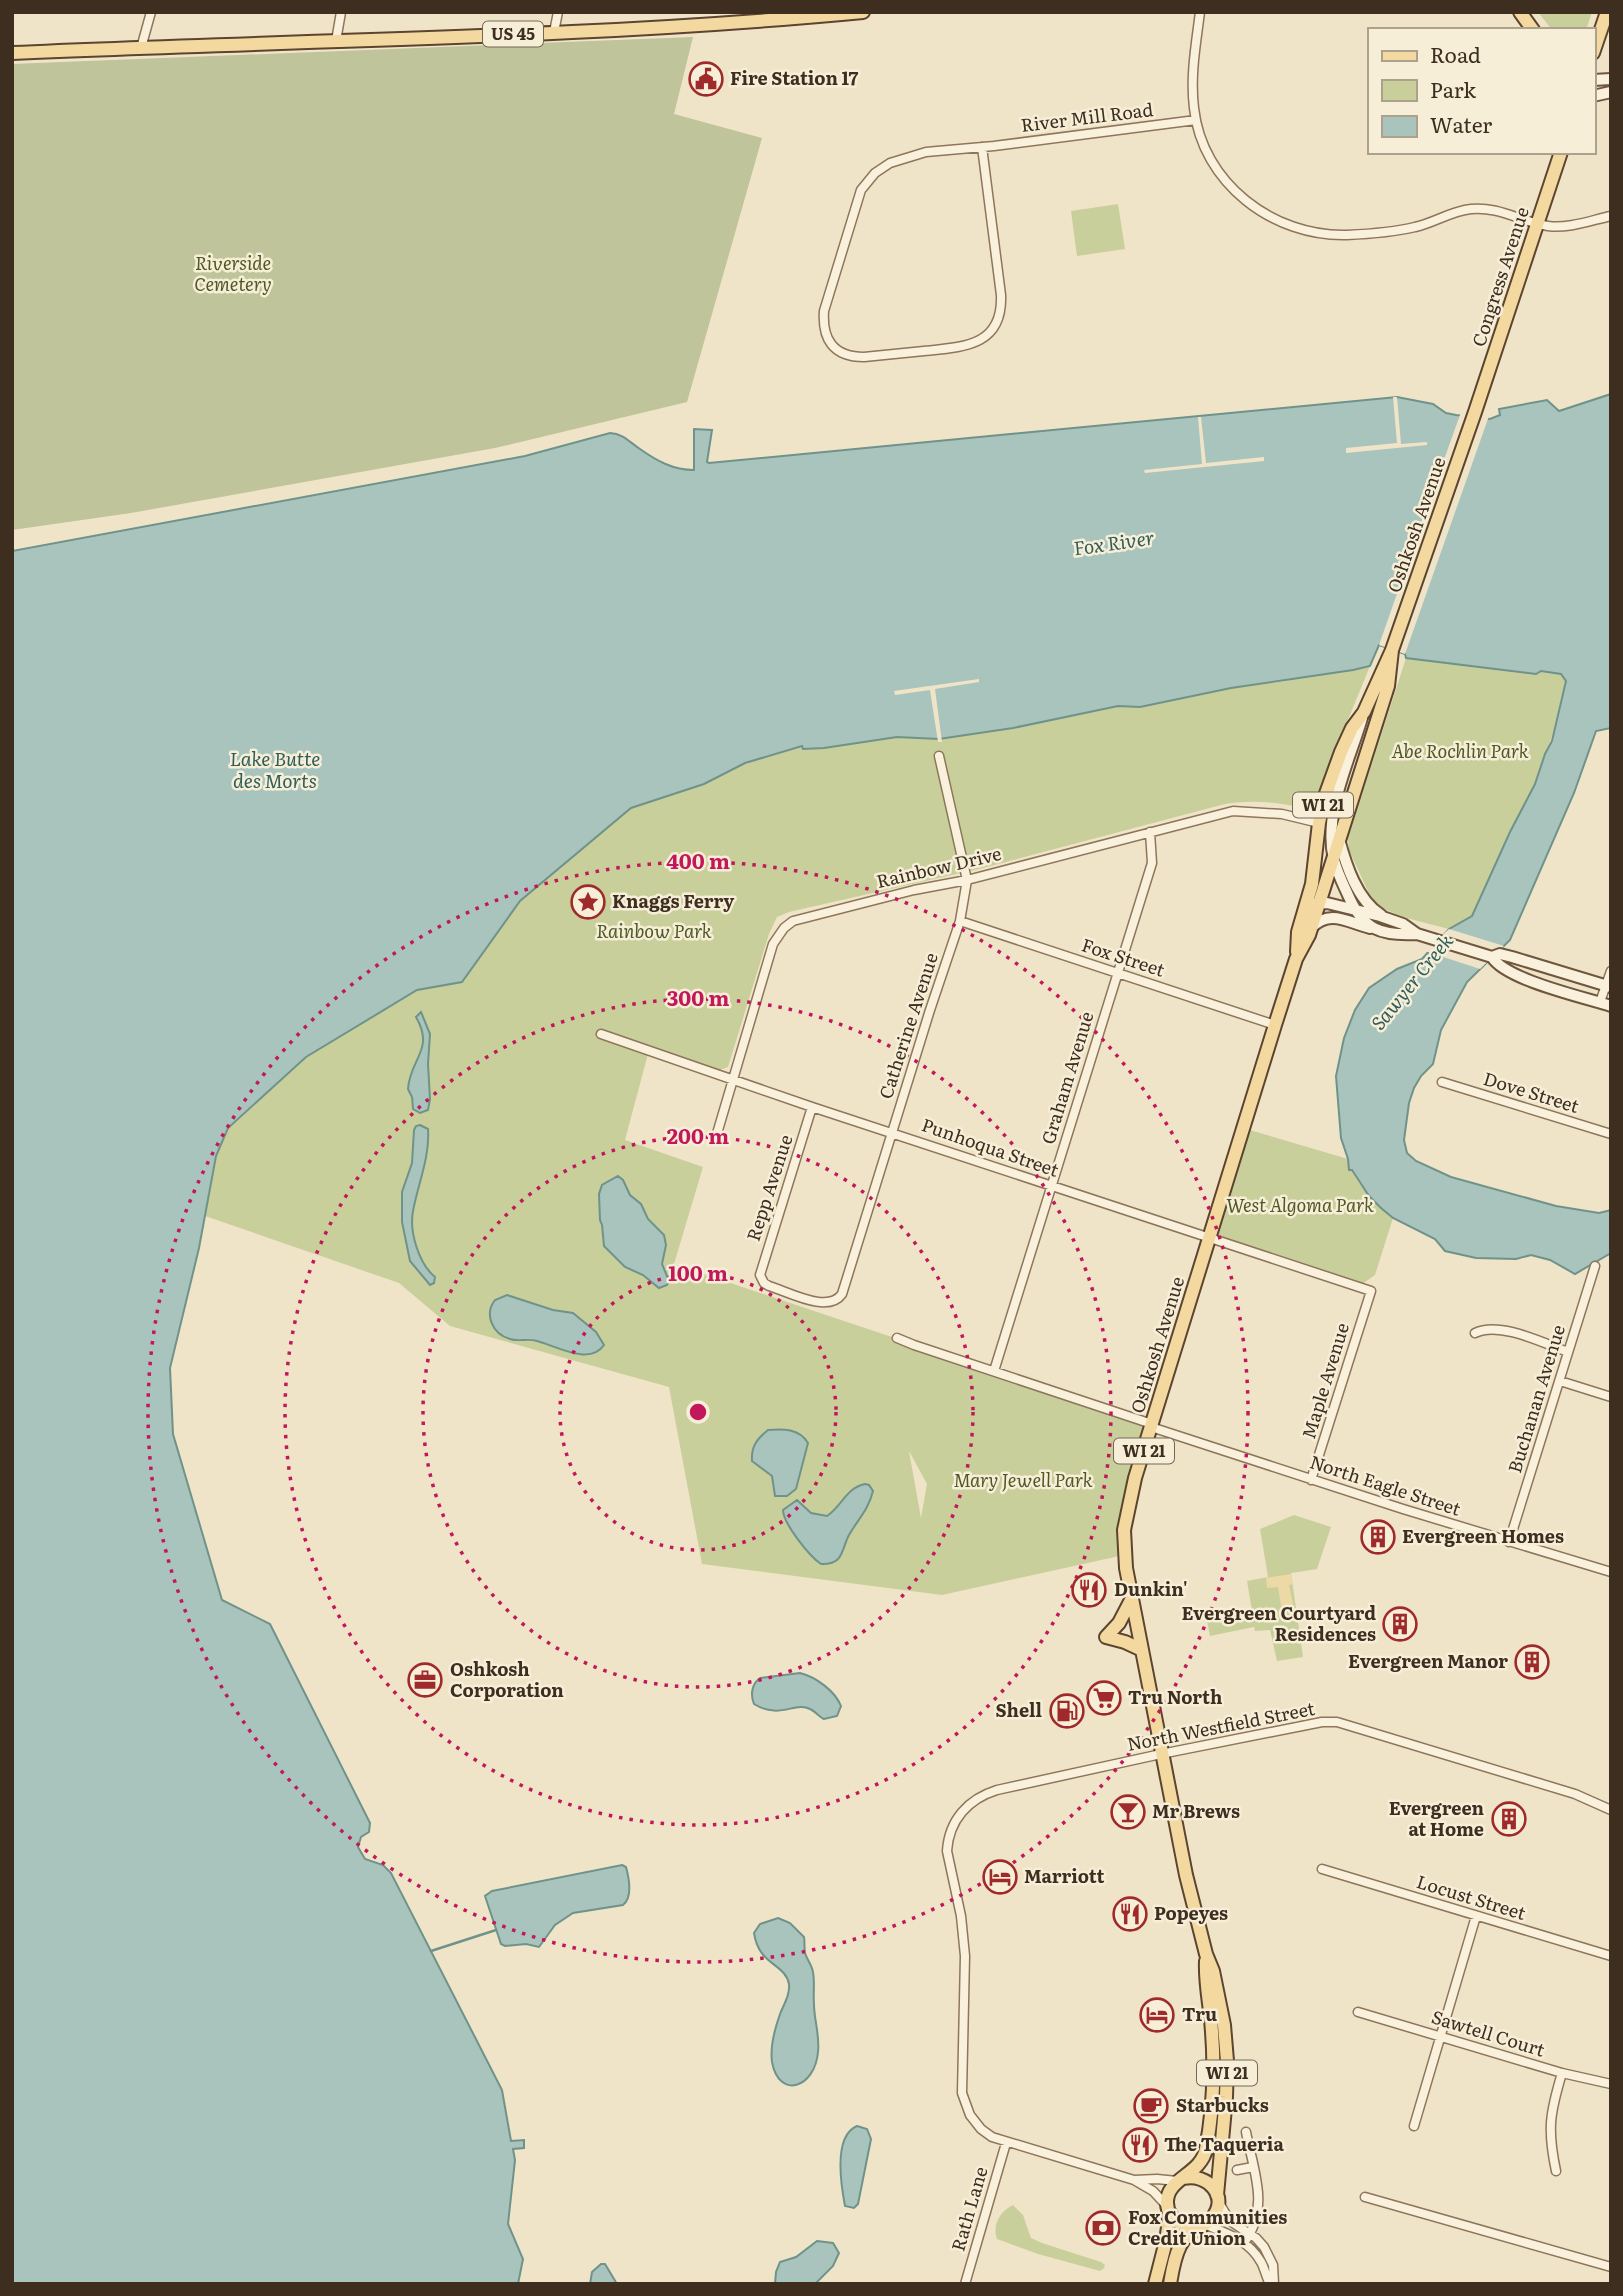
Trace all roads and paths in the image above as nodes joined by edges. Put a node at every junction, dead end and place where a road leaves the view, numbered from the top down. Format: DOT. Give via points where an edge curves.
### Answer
graph roads {
  1 [pos="151,12"];
  2 [pos="341,12"];
  3 [pos="558,12"];
  4 [pos="863,12"];
  5 [pos="1200,12"];
  6 [pos="1520,12"];
  7 [pos="1607,12"];
  8 [pos="797,15"];
  9 [pos="1532,28"];
  10 [pos="554,32"];
  11 [pos="336,41"];
  12 [pos="1595,47"];
  13 [pos="141,48"];
  14 [pos="12,53"];
  15 [pos="1196,120"];
  16 [pos="982,148"];
  17 [pos="1560,154"];
  18 [pos="1611,216"];
  19 [pos="1537,224"];
  20 [pos="1475,412"];
  21 [pos="1392,650"];
  22 [pos="1364,712"];
  23 [pos="939,756"];
  24 [pos="1319,823"];
  25 [pos="1150,832"];
  26 [pos="1339,838"];
  27 [pos="1333,858"];
  28 [pos="967,880"];
  29 [pos="1313,905"];
  30 [pos="1355,911"];
  31 [pos="1386,919"];
  32 [pos="960,921"];
  33 [pos="1311,928"];
  34 [pos="1374,929"];
  35 [pos="1417,934"];
  36 [pos="1492,957"];
  37 [pos="1296,960"];
  38 [pos="1611,971"];
  39 [pos="1118,973"];
  40 [pos="1608,986"];
  41 [pos="1605,1004"];
  42 [pos="1275,1025"];
  43 [pos="601,1034"];
  44 [pos="733,1079"];
  45 [pos="1442,1082"];
  46 [pos="812,1107"];
  47 [pos="893,1132"];
  48 [pos="1611,1134"];
  49 [pos="716,1138"];
  50 [pos="1051,1186"];
  51 [pos="1210,1238"];
  52 [pos="1595,1266"];
  53 [pos="1371,1291"];
  54 [pos="837,1300"];
  55 [pos="1475,1333"];
  56 [pos="897,1338"];
  57 [pos="1568,1352"];
  58 [pos="993,1371"];
  59 [pos="1560,1381"];
  60 [pos="1611,1397"];
  61 [pos="1151,1426"];
  62 [pos="1311,1480"];
  63 [pos="1509,1542"];
  64 [pos="1611,1572"];
  65 [pos="1131,1600"];
  66 [pos="1140,1649"];
  67 [pos="1161,1754"];
  68 [pos="1611,1810"];
  69 [pos="1322,1870"];
  70 [pos="1476,1916"];
  71 [pos="1206,1954"];
  72 [pos="1611,1956"];
  73 [pos="1358,2012"];
  74 [pos="1440,2036"];
  75 [pos="1562,2073"];
  76 [pos="1611,2084"];
  77 [pos="1414,2126"];
  78 [pos="1246,2132"];
  79 [pos="1006,2143"];
  80 [pos="1253,2167"];
  81 [pos="1237,2169"];
  82 [pos="1556,2171"];
  83 [pos="1180,2179"];
  84 [pos="1135,2180"];
  85 [pos="1217,2197"];
  86 [pos="1365,2197"];
  87 [pos="1168,2209"];
  88 [pos="1203,2225"];
  89 [pos="1251,2234"];
  90 [pos="1244,2244"];
  91 [pos="1611,2267"];
  92 [pos="965,2284"];
  93 [pos="1155,2284"];
  94 [pos="1170,2284"];
  95 [pos="1272,2284"];
  1 -- 13 [label="street"];
  2 -- 11 [label="street"];
  3 -- 10 [label="street"];
  4 -- 8 [label="main road"];
  5 -- 15 [label="street" via="1193,88"];
  6 -- 9 [label="main road"];
  7 -- 12 [label="main road"];
  8 -- 10 [label="main road, US 45"];
  10 -- 11 [label="main road, US 45"];
  11 -- 13 [label="main road, US 45"];
  13 -- 14 [label="main road, US 45"];
  15 -- 16 [label="street, River Mill Road"];
  15 -- 19 [label="street" via="1228,184 1256,209 1296,228 1338,235 1396,230 1481,208"];
  16 -- 16 [label="street, River Mill Road" via="898,159 865,184 824,311 827,337 841,352 864,357 961,347 977,342 994,327 1000,295"];
  17 -- 19 [label="main road, Congress Avenue / WI 21"];
  18 -- 19 [label="street" via="1564,226"];
  19 -- 20 [label="main road, Congress Avenue / WI 21"];
  20 -- 21 [label="main road, Oshkosh Avenue / WI 21"];
  21 -- 22 [label="main road, Oshkosh Avenue / WI 21"];
  21 -- 26 [label="main road, Oshkosh Avenue / WI 21" via="1388,686"];
  22 -- 24 [label="main road, Oshkosh Avenue / WI 21" via="1341,752"];
  22 -- 27 [label="street" via="1333,815"];
  23 -- 28 [label="street, Catherine Avenue"];
  24 -- 25 [label="street, Rainbow Drive" via="1282,814 1233,811"];
  24 -- 29 [label="main road, Oshkosh Avenue / WI 21"];
  25 -- 28 [label="street, Rainbow Drive"];
  25 -- 39 [label="street, Graham Avenue" via="1152,863"];
  26 -- 27 [label="main road, Oshkosh Avenue / WI 21"];
  26 -- 31 [label="street" via="1365,901"];
  27 -- 29 [label="main road, Oshkosh Avenue / WI 21"];
  27 -- 30 [label="street"];
  28 -- 32 [label="street, Catherine Avenue"];
  28 -- 44 [label="street, Rainbow Drive" via="800,919 784,928 773,944"];
  29 -- 30 [label="street"];
  29 -- 33 [label="main road, Oshkosh Avenue / WI 21"];
  29 -- 37 [label="main road, Oshkosh Avenue / WI 21" via="1298,932"];
  30 -- 31 [label="street"];
  30 -- 34 [label="street"];
  31 -- 35 [label="street" via="1403,923"];
  32 -- 39 [label="street, Fox Street"];
  32 -- 47 [label="street, Catherine Avenue"];
  33 -- 34 [label="street" via="1329,917"];
  33 -- 37 [label="main road, Oshkosh Avenue / WI 21"];
  34 -- 35 [label="street"];
  35 -- 36 [label="street"];
  36 -- 40 [label="street" via="1500,954"];
  36 -- 41 [label="street" via="1497,965 1527,980"];
  37 -- 42 [label="main road, Oshkosh Avenue / WI 21"];
  38 -- 40 [label="street"];
  39 -- 42 [label="street, Fox Street"];
  39 -- 50 [label="street, Graham Avenue"];
  40 -- 41 [label="street"];
  42 -- 51 [label="main road, Oshkosh Avenue / WI 21"];
  43 -- 44 [label="street, Punhoqua Street"];
  44 -- 46 [label="street, Punhoqua Street"];
  44 -- 49 [label="street, Rainbow Drive"];
  45 -- 48 [label="street, Dove Street"];
  46 -- 47 [label="street, Punhoqua Street"];
  46 -- 54 [label="street, Repp Avenue" via="761,1278 769,1286 820,1303"];
  47 -- 50 [label="street, Punhoqua Street"];
  47 -- 54 [label="street, Catherine Avenue"];
  50 -- 51 [label="street, Punhoqua Street"];
  50 -- 58 [label="street, Graham Avenue"];
  51 -- 53 [label="street, Punhoqua Street"];
  51 -- 61 [label="main road, Oshkosh Avenue / WI 21"];
  52 -- 57 [label="street, Buchanan Avenue"];
  53 -- 62 [label="street, Maple Avenue"];
  55 -- 57 [label="street" via="1504,1330"];
  56 -- 58 [label="street, North Eagle Street"];
  57 -- 59 [label="street, Buchanan Avenue"];
  58 -- 61 [label="street, North Eagle Street"];
  59 -- 60 [label="street"];
  59 -- 63 [label="street, Buchanan Avenue"];
  61 -- 62 [label="street, North Eagle Street"];
  61 -- 65 [label="main road, Oshkosh Avenue / WI 21" via="1124,1530"];
  62 -- 63 [label="street, North Eagle Street"];
  63 -- 64 [label="street, North Eagle Street"];
  65 -- 66 [label="main road, Oshkosh Avenue / WI 21"];
  65 -- 66 [label="main road" via="1106,1637"];
  66 -- 67 [label="main road, Oshkosh Avenue / WI 21"];
  67 -- 68 [label="street, North Westfield Street" via="1336,1722 1574,1794"];
  67 -- 71 [label="main road, Oshkosh Avenue / WI 21"];
  67 -- 79 [label="street, North Westfield Street" via="984,1794 960,1814 948,1840 965,1956 961,2092 977,2124"];
  69 -- 70 [label="street, Locust Street"];
  70 -- 72 [label="street, Locust Street"];
  70 -- 74 [label="street"];
  71 -- 83 [label="main road, Oshkosh Avenue / WI 21" via="1213,2062 1209,2124 1202,2160"];
  71 -- 85 [label="main road, Oshkosh Avenue / WI 21" via="1218,1990 1227,2061"];
  73 -- 74 [label="street, Sawtell Court"];
  74 -- 75 [label="street, Sawtell Court"];
  74 -- 77 [label="street"];
  75 -- 76 [label="street, Sawtell Court"];
  75 -- 82 [label="street" via="1549,2126"];
  78 -- 80 [label="street"];
  79 -- 84 [label="street"];
  79 -- 92 [label="street, Rath Lane"];
  80 -- 81 [label="street"];
  80 -- 89 [label="street" via="1259,2206"];
  83 -- 84 [label="street"];
  83 -- 85 [label="main road" via="1200,2177"];
  83 -- 87 [label="main road" via="1169,2192"];
  84 -- 87 [label="street" via="1153,2191"];
  85 -- 88 [label="main road" via="1215,2213"];
  85 -- 89 [label="street" via="1230,2221"];
  86 -- 91 [label="street"];
  87 -- 88 [label="main road" via="1180,2224"];
  87 -- 93 [label="main road"];
  88 -- 90 [label="street" via="1231,2234"];
  88 -- 94 [label="main road" via="1180,2246"];
  89 -- 90 [label="street"];
  89 -- 95 [label="street" via="1269,2254 1275,2275"];
  90 -- 95 [label="street" via="1259,2259"];
}
